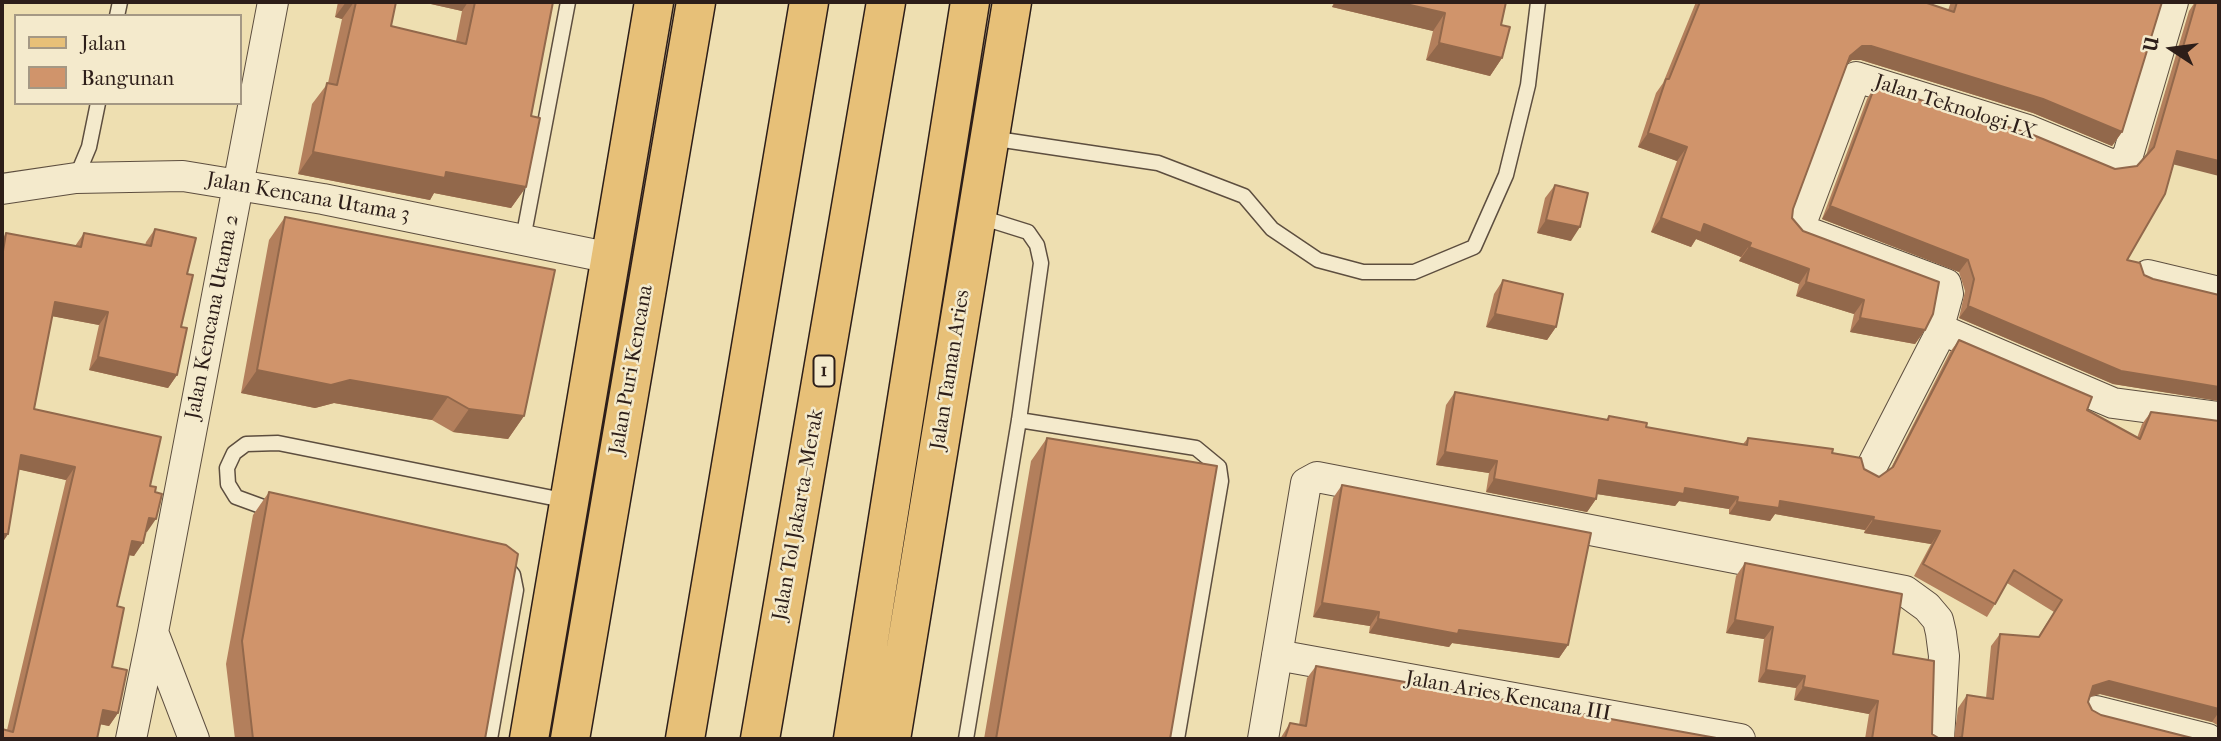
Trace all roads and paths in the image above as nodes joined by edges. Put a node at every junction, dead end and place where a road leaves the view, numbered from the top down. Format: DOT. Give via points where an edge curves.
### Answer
graph roads {
  1 [pos="273,2"];
  2 [pos="568,2"];
  3 [pos="654,2"];
  4 [pos="696,2"];
  5 [pos="809,2"];
  6 [pos="886,2"];
  7 [pos="970,2"];
  8 [pos="1012,2"];
  9 [pos="1538,2"];
  10 [pos="2173,2"];
  11 [pos="98,105"];
  12 [pos="951,117"];
  13 [pos="990,131"];
  14 [pos="76,178"];
  15 [pos="238,183"];
  16 [pos="2,189"];
  17 [pos="975,216"];
  18 [pos="523,239"];
  19 [pos="611,258"];
  20 [pos="2148,275"];
  21 [pos="2219,292"];
  22 [pos="1942,330"];
  23 [pos="2219,417"];
  24 [pos="1019,420"];
  25 [pos="1869,472"];
  26 [pos="570,502"];
  27 [pos="295,516"];
  28 [pos="490,557"];
  29 [pos="153,632"];
  30 [pos="1277,655"];
  31 [pos="2096,711"];
  32 [pos="131,739"];
  33 [pos="194,739"];
  34 [pos="490,739"];
  35 [pos="529,739"];
  36 [pos="570,739"];
  37 [pos="685,739"];
  38 [pos="760,739"];
  39 [pos="853,739"];
  40 [pos="891,739"];
  41 [pos="966,739"];
  42 [pos="1177,739"];
  43 [pos="1263,739"];
  44 [pos="1740,739"];
  45 [pos="1940,739"];
  46 [pos="2208,739"];
  1 -- 15 [label="street, Jalan Kencana Utama 2"];
  2 -- 18 [label="lane"];
  3 -- 19 [label="main road, Jalan Puri Kencana"];
  4 -- 36 [label="main road, Jalan Puri Kencana"];
  5 -- 37 [label="main road"];
  6 -- 38 [label="main road, Jalan Tol Jakarta–Merak / 1"];
  7 -- 12 [label="main road, Jalan Taman Aries"];
  8 -- 13 [label="main road, Jalan Taman Aries"];
  9 -- 13 [label="lane" via="1528,85 1506,175 1474,247 1414,272 1363,272 1318,260 1272,229 1244,196 1158,163"];
  10 -- 22 [label="street, Jalan Teknologi IX" via="2128,155 2113,165 2028,130 1854,79 1799,229 1946,284"];
  11 -- 14 [label="lane"];
  12 -- 13 [label="main road"];
  12 -- 39 [label="main road, Jalan Taman Aries"];
  13 -- 17 [label="main road, Jalan Taman Aries"];
  14 -- 15 [label="street, Jalan Kencana Utama 3" via="183,176"];
  14 -- 16 [label="street, Jalan Kencana Utama 3"];
  15 -- 18 [label="street, Jalan Kencana Utama 3"];
  15 -- 29 [label="street, Jalan Kencana Utama 2"];
  17 -- 24 [label="lane" via="1028,232 1041,263"];
  17 -- 40 [label="main road, Jalan Taman Aries"];
  18 -- 19 [label="street, Jalan Kencana Utama 3"];
  19 -- 26 [label="main road, Jalan Puri Kencana"];
  20 -- 21 [label="street"];
  22 -- 23 [label="street" via="2113,402"];
  22 -- 25 [label="street"];
  24 -- 41 [label="lane"];
  24 -- 42 [label="lane" via="1196,448 1219,467 1221,481"];
  26 -- 27 [label="lane" via="278,443 246,444 234,453 227,468 228,484 236,497"];
  26 -- 35 [label="main road, Jalan Puri Kencana"];
  28 -- 34 [label="lane" via="513,575 516,590"];
  29 -- 32 [label="street, Jalan Kencana Utama 2"];
  29 -- 33 [label="street"];
  30 -- 43 [label="street"];
  30 -- 44 [label="street, Jalan Aries Kencana III"];
  30 -- 45 [label="street" via="1306,483 1327,478 1905,590 1938,620 1944,656"];
  31 -- 46 [label="street"];
}
